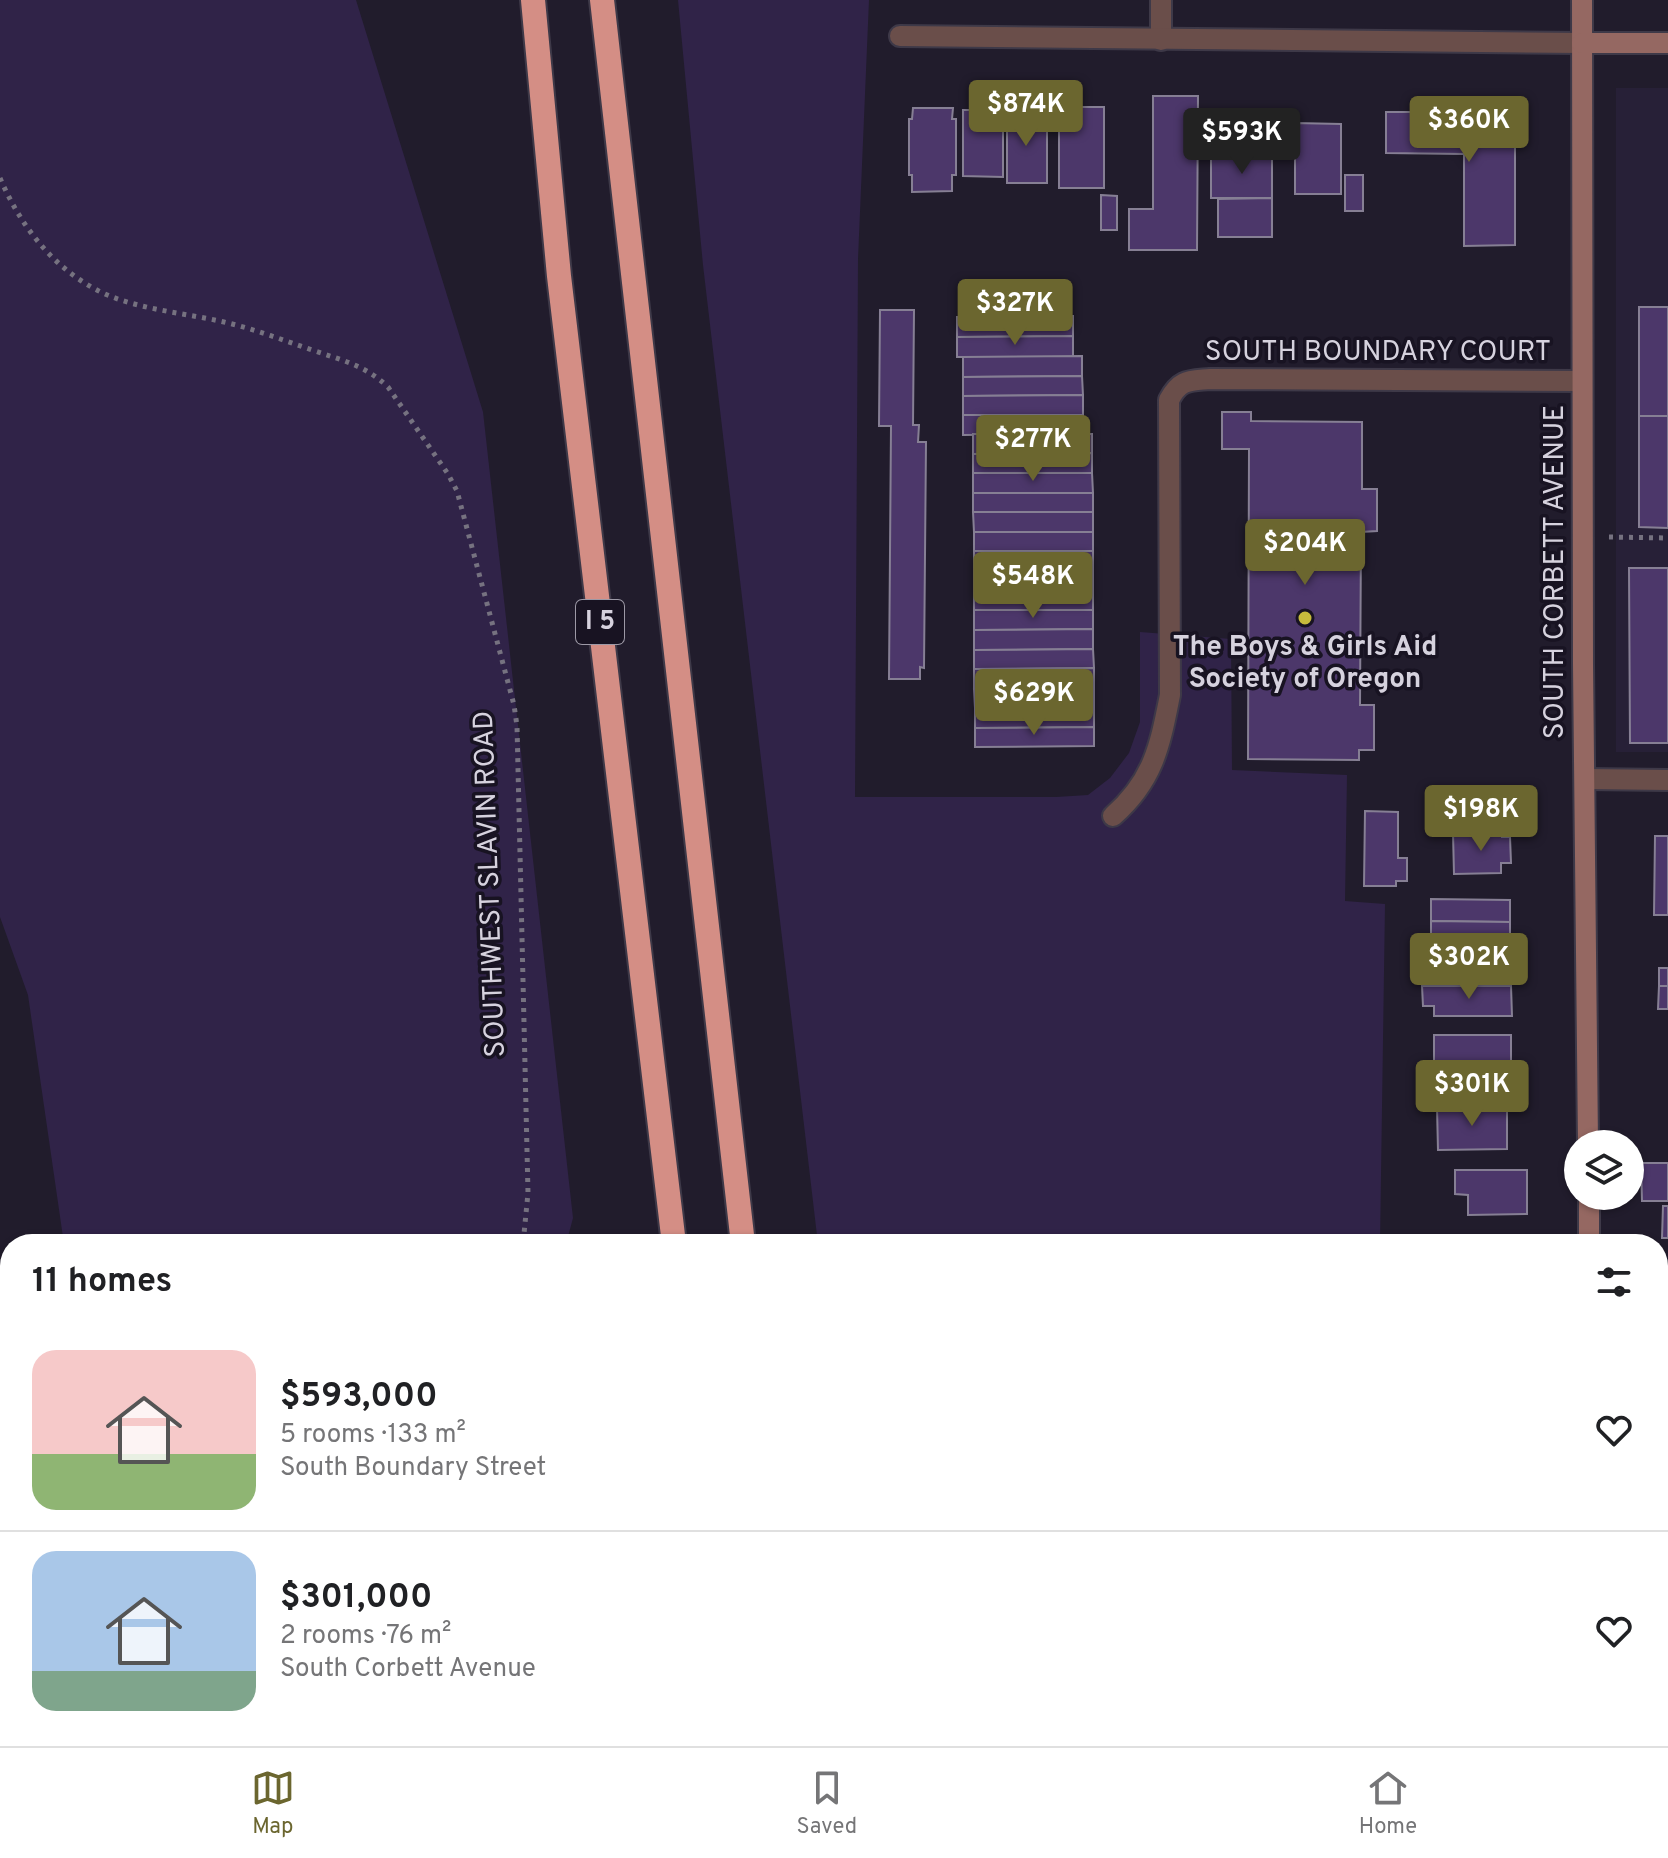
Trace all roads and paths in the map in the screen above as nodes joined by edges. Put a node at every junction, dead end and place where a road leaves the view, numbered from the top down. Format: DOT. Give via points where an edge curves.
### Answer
graph roads {
  1 [pos="533,0"];
  2 [pos="602,0"];
  3 [pos="1161,0"];
  4 [pos="1582,0"];
  5 [pos="900,36"];
  6 [pos="1161,40"];
  7 [pos="1582,43"];
  8 [pos="1668,43"];
  9 [pos="0,178"];
  10 [pos="1582,381"];
  11 [pos="1584,536"];
  12 [pos="1668,538"];
  13 [pos="1586,779"];
  14 [pos="1668,780"];
  15 [pos="1113,816"];
  16 [pos="1588,1130"];
  17 [pos="1589,1210"];
  18 [pos="524,1234"];
  19 [pos="673,1234"];
  20 [pos="742,1234"];
  21 [pos="1589,1234"];
  1 -- 19 [label="highway, I 5" via="559,276"];
  2 -- 20 [label="highway"];
  3 -- 6 [label="street"];
  4 -- 7 [label="street, SOUTH CORBETT AVENUE"];
  5 -- 6 [label="street"];
  6 -- 7 [label="street"];
  7 -- 8 [label="street"];
  7 -- 10 [label="street, SOUTH CORBETT AVENUE"];
  9 -- 18 [label="path, SOUTHWEST SLAVIN ROAD" via="13,208 43,249 105,294 252,330 376,375 457,491 517,726 528,1193"];
  10 -- 11 [label="street, SOUTH CORBETT AVENUE"];
  10 -- 15 [label="street, SOUTH BOUNDARY COURT" via="1210,379 1176,387 1169,400 1170,695 1151,766 1134,797"];
  11 -- 12 [label="path"];
  11 -- 13 [label="street, SOUTH CORBETT AVENUE"];
  13 -- 14 [label="street"];
  13 -- 16 [label="street, SOUTH CORBETT AVENUE"];
  17 -- 21 [label="street"];
}
